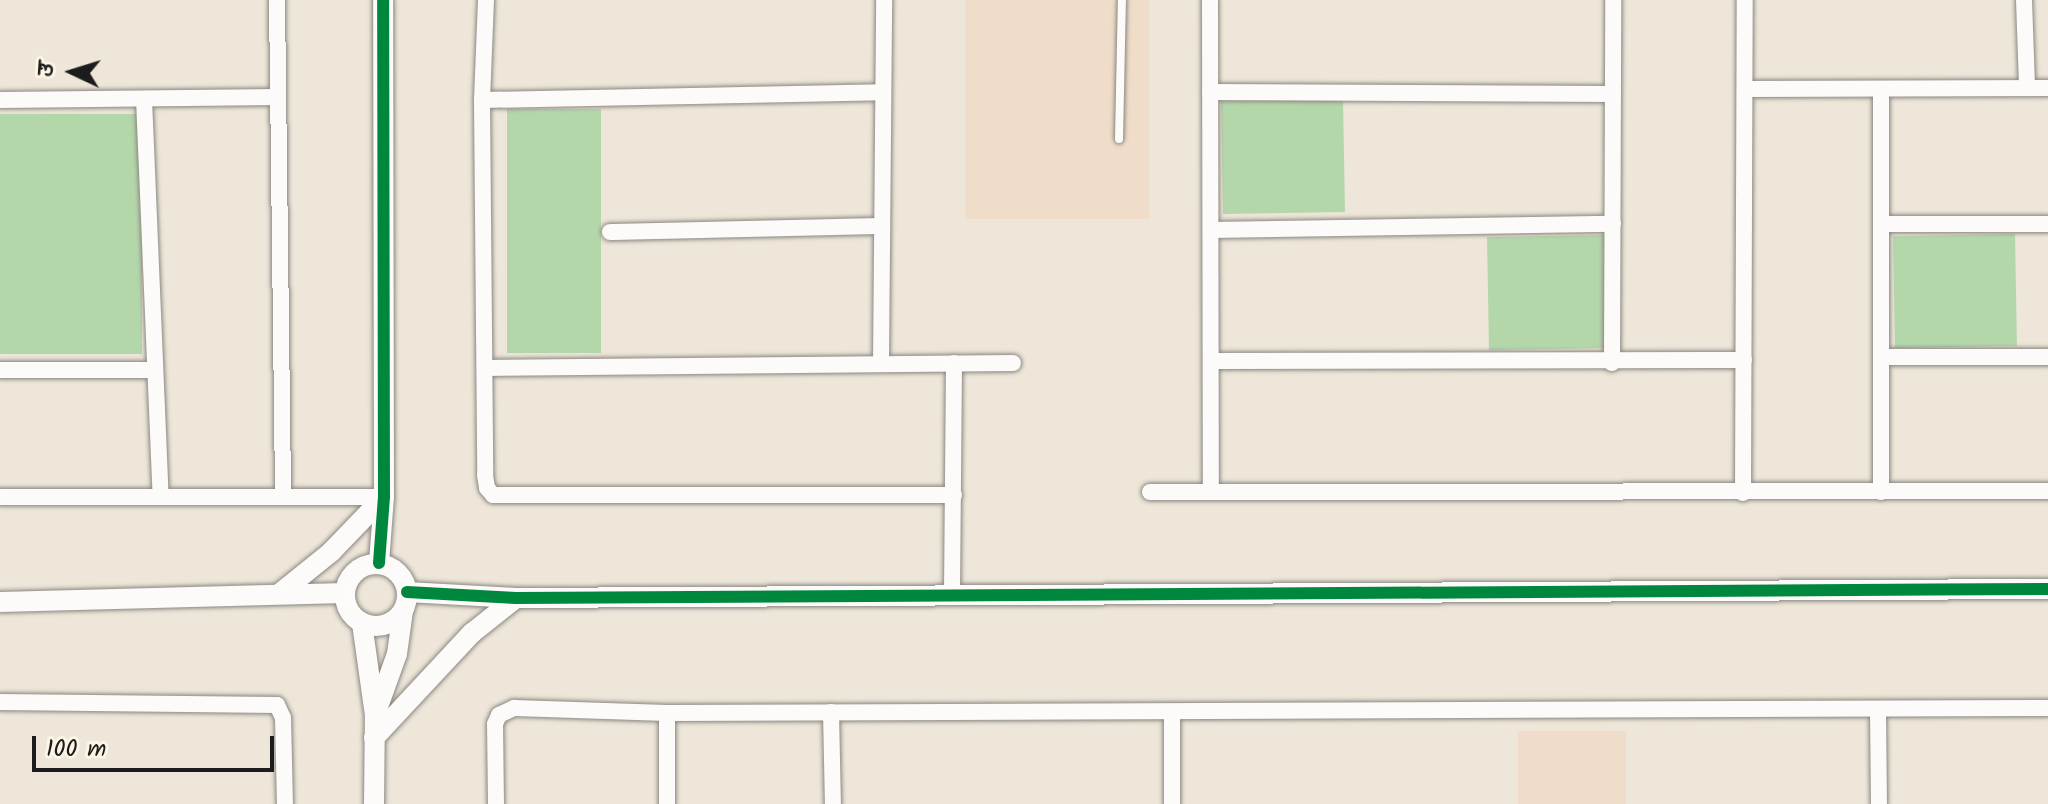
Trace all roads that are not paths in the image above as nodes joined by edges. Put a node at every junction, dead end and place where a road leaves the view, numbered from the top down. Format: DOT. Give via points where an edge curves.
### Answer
graph roads {
  1 [pos="277,0"];
  2 [pos="383,0"];
  3 [pos="486,0"];
  4 [pos="884,0"];
  5 [pos="1122,0"];
  6 [pos="1210,0"];
  7 [pos="1613,0"];
  8 [pos="1745,0"];
  9 [pos="2024,0"];
  10 [pos="2027,88"];
  11 [pos="2048,88"];
  12 [pos="1745,89"];
  13 [pos="1881,89"];
  14 [pos="883,92"];
  15 [pos="1210,92"];
  16 [pos="1613,94"];
  17 [pos="278,97"];
  18 [pos="144,99"];
  19 [pos="0,100"];
  20 [pos="482,100"];
  21 [pos="1119,139"];
  22 [pos="1613,224"];
  23 [pos="1881,224"];
  24 [pos="2048,224"];
  25 [pos="882,226"];
  26 [pos="1211,230"];
  27 [pos="610,232"];
  28 [pos="1881,357"];
  29 [pos="2048,357"];
  30 [pos="1744,360"];
  31 [pos="1211,361"];
  32 [pos="881,363"];
  33 [pos="954,363"];
  34 [pos="1013,363"];
  35 [pos="1612,363"];
  36 [pos="485,368"];
  37 [pos="0,370"];
  38 [pos="155,370"];
  39 [pos="2048,491"];
  40 [pos="1150,492"];
  41 [pos="1211,492"];
  42 [pos="1881,492"];
  43 [pos="1743,493"];
  44 [pos="954,495"];
  45 [pos="0,497"];
  46 [pos="161,497"];
  47 [pos="283,497"];
  48 [pos="384,497"];
  49 [pos="379,563"];
  50 [pos="2048,589"];
  51 [pos="345,593"];
  52 [pos="952,593"];
  53 [pos="279,594"];
  54 [pos="516,598"];
  55 [pos="405,601"];
  56 [pos="0,602"];
  57 [pos="362,623"];
  58 [pos="0,702"];
  59 [pos="2048,708"];
  60 [pos="1878,711"];
  61 [pos="831,712"];
  62 [pos="1172,712"];
  63 [pos="667,713"];
  64 [pos="375,715"];
  65 [pos="374,738"];
  66 [pos="285,804"];
  67 [pos="374,804"];
  68 [pos="496,804"];
  69 [pos="667,804"];
  70 [pos="833,804"];
  71 [pos="1172,804"];
  72 [pos="1879,804"];
  1 -- 17 [label="street"];
  2 -- 48 [label="street"];
  3 -- 20 [label="street"];
  4 -- 14 [label="street"];
  5 -- 21 [label="lane"];
  6 -- 15 [label="street"];
  7 -- 16 [label="street"];
  8 -- 12 [label="street"];
  9 -- 10 [label="street"];
  10 -- 11 [label="street"];
  10 -- 13 [label="street"];
  12 -- 13 [label="street"];
  12 -- 30 [label="street"];
  13 -- 23 [label="street"];
  14 -- 20 [label="street"];
  14 -- 25 [label="street"];
  15 -- 16 [label="street"];
  15 -- 26 [label="street"];
  16 -- 22 [label="street"];
  17 -- 18 [label="street"];
  17 -- 47 [label="street"];
  18 -- 19 [label="street"];
  18 -- 38 [label="street"];
  20 -- 36 [label="street"];
  22 -- 26 [label="street"];
  22 -- 35 [label="street"];
  23 -- 24 [label="street"];
  23 -- 28 [label="street"];
  25 -- 27 [label="street"];
  25 -- 32 [label="street"];
  26 -- 31 [label="street"];
  28 -- 29 [label="street"];
  28 -- 42 [label="street"];
  30 -- 35 [label="street"];
  30 -- 43 [label="street"];
  31 -- 35 [label="street"];
  31 -- 41 [label="street"];
  32 -- 33 [label="street"];
  32 -- 36 [label="street"];
  33 -- 34 [label="street"];
  33 -- 44 [label="street"];
  36 -- 44 [label="street" via="485,475 493,495"];
  37 -- 38 [label="street"];
  38 -- 46 [label="street"];
  39 -- 42 [label="street"];
  40 -- 41 [label="street"];
  41 -- 43 [label="street"];
  42 -- 43 [label="street"];
  44 -- 52 [label="street"];
  45 -- 46 [label="street"];
  46 -- 47 [label="street"];
  47 -- 48 [label="street"];
  48 -- 49 [label="street"];
  48 -- 53 [label="street" via="331,552"];
  49 -- 51 [label="street" via="352,574"];
  49 -- 55 [label="street" via="398,572"];
  50 -- 52 [label="street"];
  51 -- 53 [label="street"];
  51 -- 57 [label="street" via="349,611"];
  52 -- 54 [label="street"];
  53 -- 56 [label="street"];
  54 -- 55 [label="street"];
  54 -- 65 [label="street" via="461,644"];
  55 -- 57 [label="street" via="389,624"];
  55 -- 64 [label="street" via="397,654"];
  57 -- 64 [label="street"];
  58 -- 66 [label="street" via="277,705 283,718"];
  59 -- 60 [label="street"];
  60 -- 62 [label="street"];
  60 -- 72 [label="street"];
  61 -- 62 [label="street"];
  61 -- 63 [label="street"];
  61 -- 70 [label="street"];
  62 -- 71 [label="street"];
  63 -- 68 [label="street" via="505,710 493,737"];
  63 -- 69 [label="street"];
  64 -- 65 [label="street"];
  65 -- 67 [label="street"];
}
